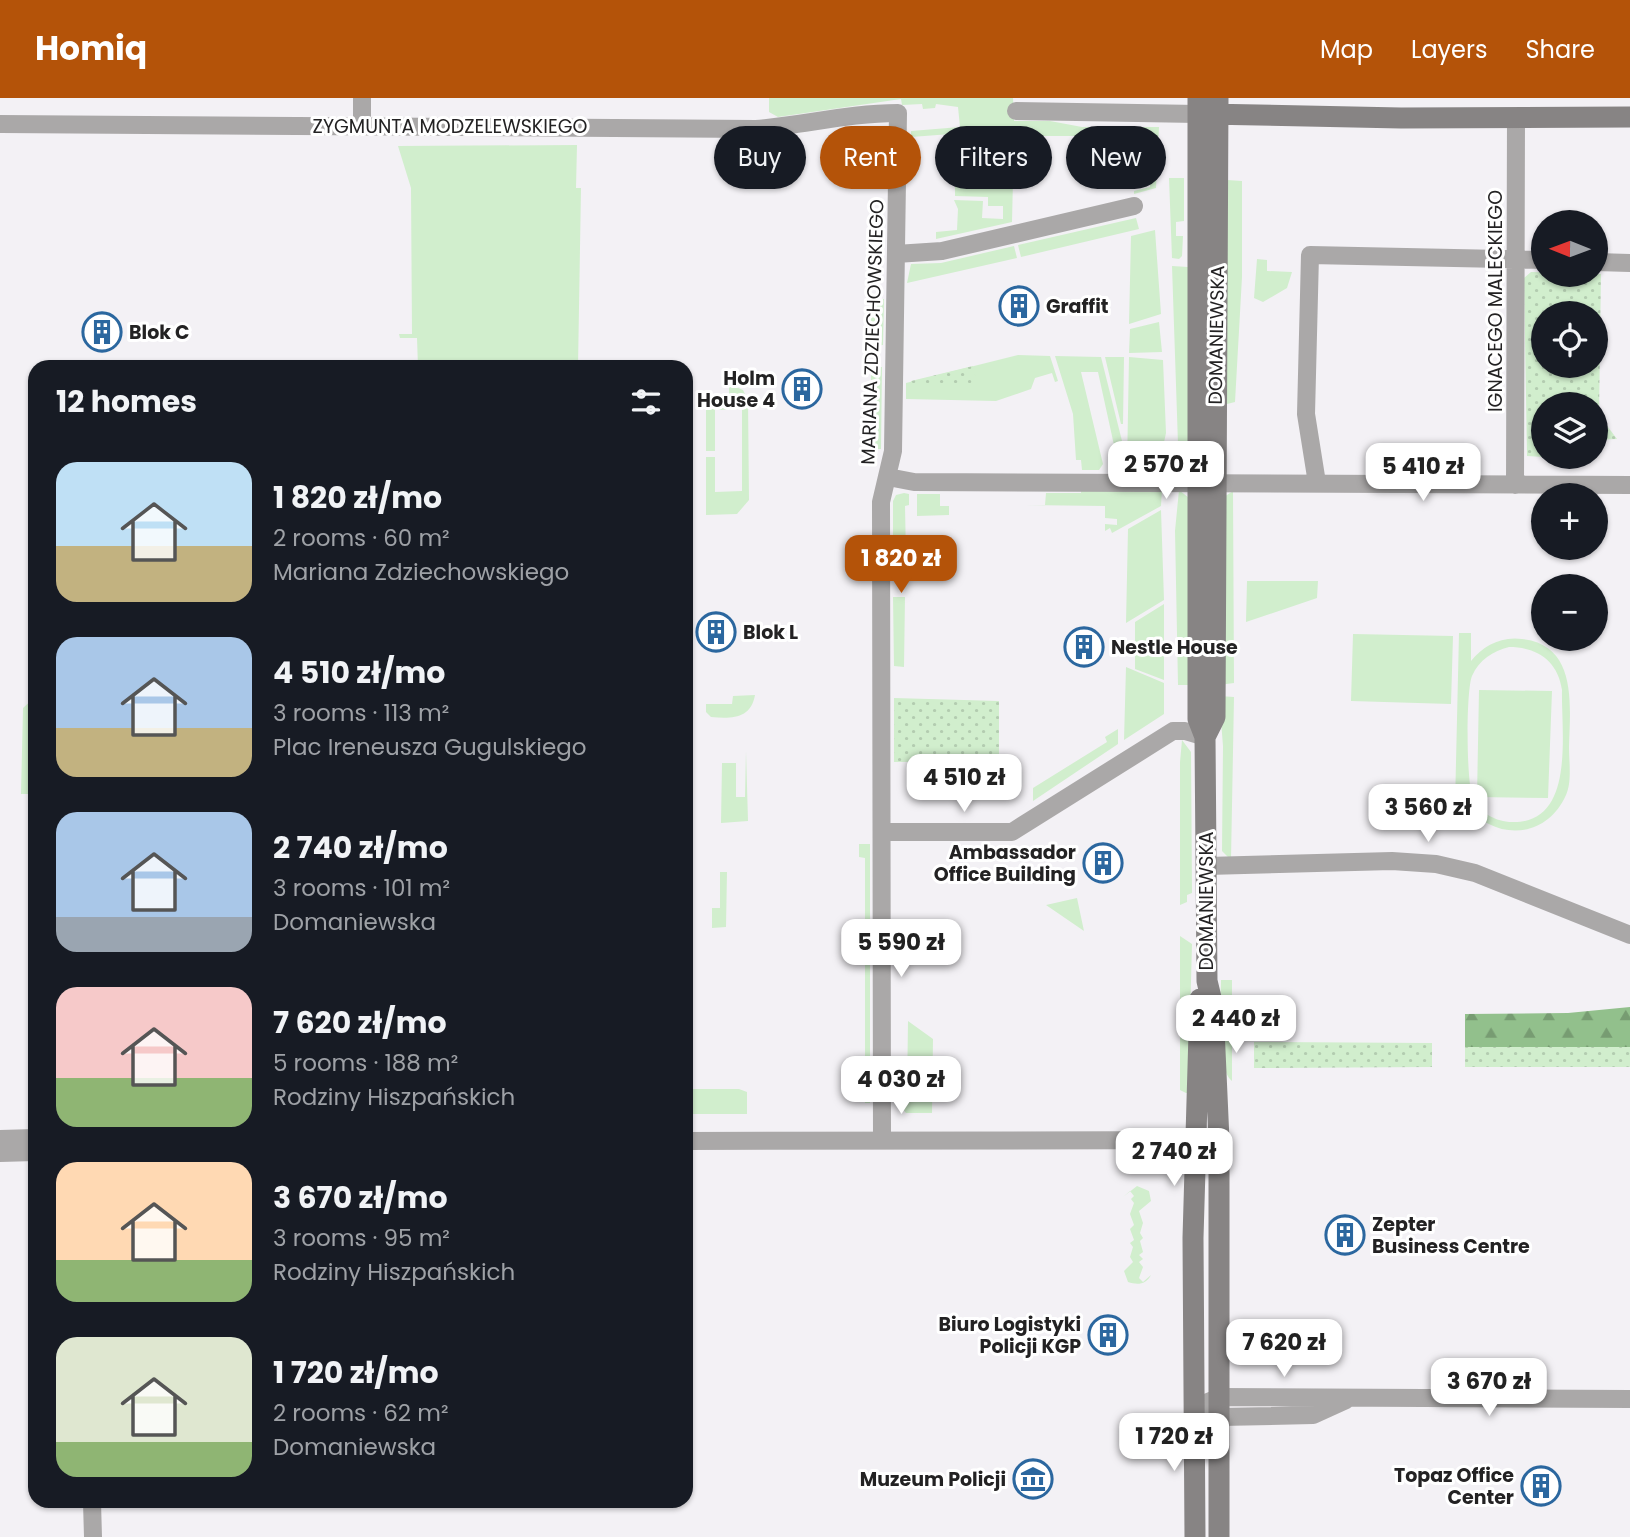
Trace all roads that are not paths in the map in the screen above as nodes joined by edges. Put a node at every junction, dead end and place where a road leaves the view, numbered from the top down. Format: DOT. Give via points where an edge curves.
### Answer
graph roads {
  1 [pos="362,98"];
  2 [pos="1208,106"];
  3 [pos="1016,111"];
  4 [pos="898,113"];
  5 [pos="1516,117"];
  6 [pos="1630,117"];
  7 [pos="0,124"];
  8 [pos="362,125"];
  9 [pos="1134,206"];
  10 [pos="896,254"];
  11 [pos="1516,259"];
  12 [pos="1531,260"];
  13 [pos="1608,262"];
  14 [pos="1630,263"];
  15 [pos="888,477"];
  16 [pos="1206,483"];
  17 [pos="1317,483"];
  18 [pos="1515,485"];
  19 [pos="1630,485"];
  20 [pos="1205,737"];
  21 [pos="882,832"];
  22 [pos="1207,866"];
  23 [pos="1630,935"];
  24 [pos="1207,981"];
  25 [pos="28,1138"];
  26 [pos="0,1139"];
  27 [pos="1196,1139"];
  28 [pos="693,1140"];
  29 [pos="882,1140"];
  30 [pos="1219,1140"];
  31 [pos="28,1152"];
  32 [pos="0,1153"];
  33 [pos="1630,1399"];
  34 [pos="1220,1407"];
  35 [pos="1194,1408"];
  36 [pos="93,1508"];
  37 [pos="93,1537"];
  38 [pos="1195,1537"];
  39 [pos="1219,1537"];
  1 -- 8 [label="street"];
  2 -- 3 [label="street"];
  2 -- 5 [label="street"];
  2 -- 16 [label="street, DOMANIEWSKA"];
  4 -- 8 [label="street, ZYGMUNTA MODZELEWSKIEGO" via="860,113 756,129"];
  4 -- 10 [label="street, MARIANA ZDZIECHOWSKIEGO"];
  5 -- 6 [label="street"];
  5 -- 11 [label="street, IGNACEGO MALECKIEGO"];
  7 -- 8 [label="street, ZYGMUNTA MODZELEWSKIEGO"];
  9 -- 10 [label="street" via="942,251"];
  10 -- 15 [label="street, MARIANA ZDZIECHOWSKIEGO" via="893,452"];
  11 -- 12 [label="street"];
  11 -- 17 [label="street" via="1310,255 1306,414"];
  11 -- 18 [label="street, IGNACEGO MALECKIEGO"];
  13 -- 14 [label="street"];
  15 -- 16 [label="street" via="914,482"];
  15 -- 21 [label="street, MARIANA ZDZIECHOWSKIEGO" via="881,502"];
  16 -- 17 [label="street"];
  16 -- 20 [label="street, DOMANIEWSKA" via="1215,717"];
  17 -- 18 [label="street"];
  18 -- 19 [label="street"];
  20 -- 21 [label="street" via="1173,731 1007,833"];
  20 -- 22 [label="street, DOMANIEWSKA"];
  21 -- 29 [label="street, MARIANA ZDZIECHOWSKIEGO"];
  22 -- 23 [label="street" via="1392,861 1441,865 1525,891"];
  22 -- 24 [label="street, DOMANIEWSKA"];
  24 -- 27 [label="street, DOMANIEWSKA" via="1199,1005"];
  24 -- 30 [label="street, DOMANIEWSKA" via="1213,1006"];
  25 -- 26 [label="street"];
  27 -- 29 [label="street"];
  27 -- 30 [label="street"];
  27 -- 35 [label="street, DOMANIEWSKA"];
  28 -- 29 [label="street"];
  30 -- 34 [label="street, DOMANIEWSKA"];
  31 -- 32 [label="street"];
  33 -- 34 [label="street" via="1348,1399"];
  34 -- 35 [label="street"];
  34 -- 39 [label="street, DOMANIEWSKA"];
  35 -- 38 [label="street, DOMANIEWSKA"];
  36 -- 37 [label="street"];
}
